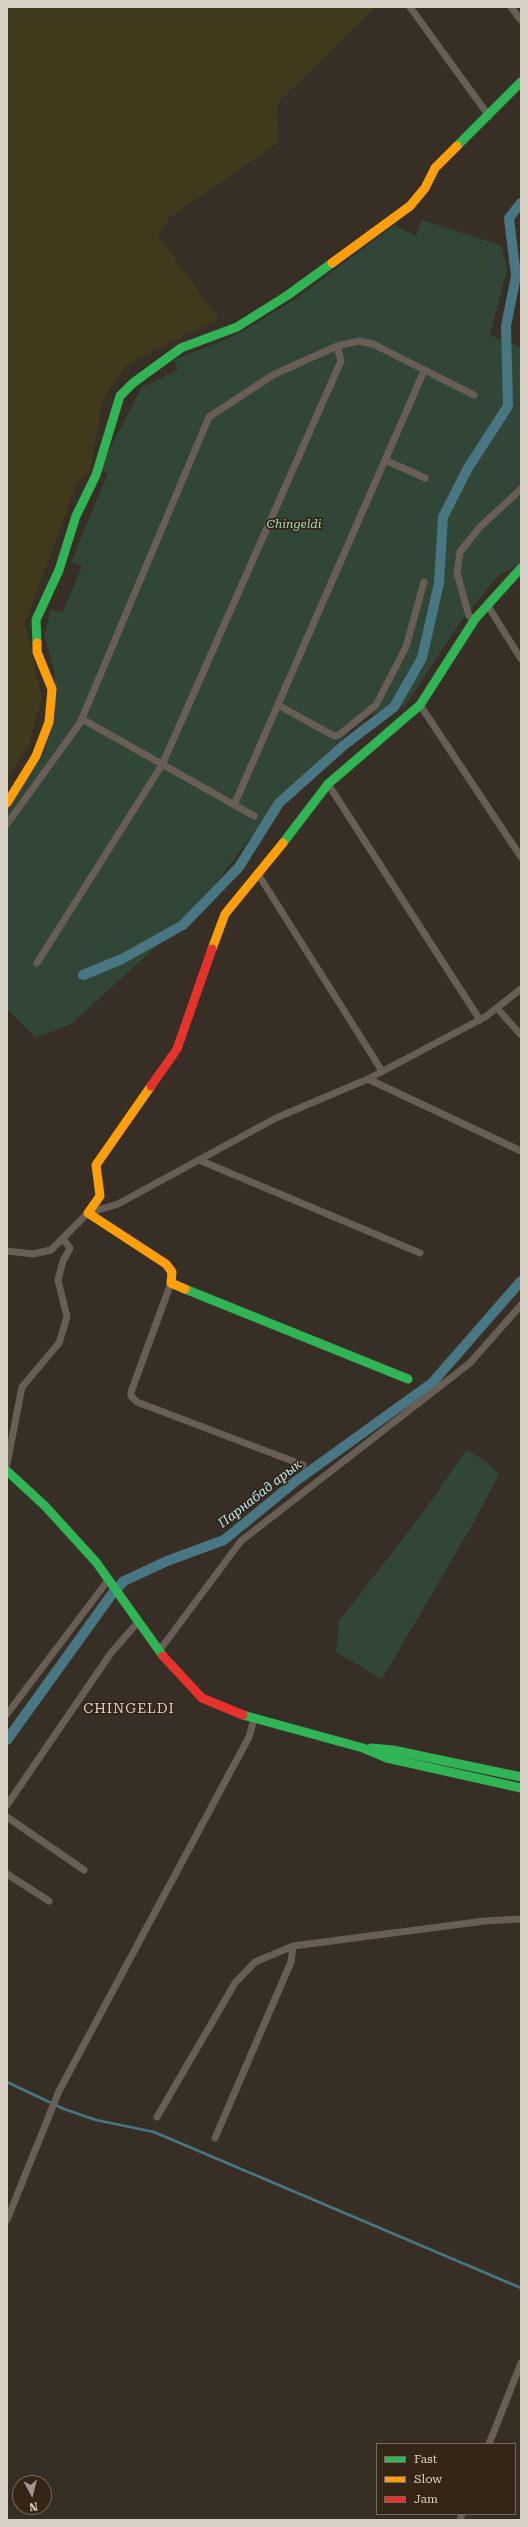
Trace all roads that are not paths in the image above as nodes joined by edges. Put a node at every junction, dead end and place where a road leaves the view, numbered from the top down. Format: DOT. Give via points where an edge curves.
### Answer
graph roads {
  1 [pos="410,7"];
  2 [pos="511,7"];
  3 [pos="521,20"];
  4 [pos="521,82"];
  5 [pos="489,116"];
  6 [pos="337,346"];
  7 [pos="424,371"];
  8 [pos="474,395"];
  9 [pos="385,460"];
  10 [pos="425,478"];
  11 [pos="521,489"];
  12 [pos="521,568"];
  13 [pos="424,582"];
  14 [pos="488,606"];
  15 [pos="474,619"];
  16 [pos="521,659"];
  17 [pos="278,705"];
  18 [pos="420,705"];
  19 [pos="82,719"];
  20 [pos="162,765"];
  21 [pos="328,784"];
  22 [pos="7,803"];
  23 [pos="234,805"];
  24 [pos="254,816"];
  25 [pos="7,824"];
  26 [pos="521,857"];
  27 [pos="258,874"];
  28 [pos="37,963"];
  29 [pos="521,989"];
  30 [pos="497,1008"];
  31 [pos="480,1020"];
  32 [pos="521,1035"];
  33 [pos="382,1071"];
  34 [pos="368,1079"];
  35 [pos="521,1150"];
  36 [pos="199,1160"];
  37 [pos="88,1213"];
  38 [pos="63,1239"];
  39 [pos="7,1251"];
  40 [pos="420,1252"];
  41 [pos="171,1283"];
  42 [pos="521,1305"];
  43 [pos="408,1379"];
  44 [pos="7,1464"];
  45 [pos="303,1465"];
  46 [pos="7,1471"];
  47 [pos="109,1579"];
  48 [pos="138,1622"];
  49 [pos="159,1651"];
  50 [pos="7,1714"];
  51 [pos="254,1720"];
  52 [pos="363,1748"];
  53 [pos="521,1777"];
  54 [pos="521,1788"];
  55 [pos="7,1805"];
  56 [pos="7,1817"];
  57 [pos="84,1870"];
  58 [pos="7,1874"];
  59 [pos="48,1901"];
  60 [pos="521,1919"];
  61 [pos="293,1946"];
  62 [pos="157,2118"];
  63 [pos="215,2138"];
  64 [pos="9,2207"];
  65 [pos="7,2220"];
  66 [pos="521,2363"];
  67 [pos="490,2443"];
  1 -- 5 [label="street"];
  2 -- 3 [label="street"];
  4 -- 5 [label="street"];
  5 -- 22 [label="street" via="435,168 425,188 410,206 288,295 237,327 181,348 120,396 96,475 76,516 59,570 36,620 37,652 52,689 49,722 36,756"];
  6 -- 7 [label="street" via="359,341 373,344"];
  6 -- 19 [label="street" via="273,375 209,417"];
  6 -- 20 [label="street" via="341,360"];
  7 -- 8 [label="street"];
  7 -- 9 [label="street"];
  9 -- 10 [label="street"];
  9 -- 17 [label="street"];
  11 -- 15 [label="street" via="479,528 460,552 457,573 469,616"];
  12 -- 14 [label="street"];
  13 -- 17 [label="street" via="406,647 376,706 339,735 334,736"];
  14 -- 15 [label="street"];
  14 -- 16 [label="street"];
  15 -- 18 [label="street"];
  17 -- 23 [label="street"];
  18 -- 21 [label="street"];
  18 -- 26 [label="street"];
  19 -- 20 [label="street"];
  19 -- 25 [label="street"];
  20 -- 23 [label="street"];
  20 -- 28 [label="street"];
  21 -- 27 [label="street"];
  21 -- 31 [label="street"];
  23 -- 24 [label="street"];
  27 -- 33 [label="street"];
  27 -- 37 [label="street" via="225,914 177,1049 96,1165 100,1196"];
  29 -- 30 [label="street"];
  30 -- 31 [label="street"];
  30 -- 32 [label="street"];
  31 -- 33 [label="street"];
  33 -- 34 [label="street"];
  34 -- 35 [label="street"];
  34 -- 36 [label="street" via="276,1118"];
  36 -- 37 [label="street" via="118,1204"];
  36 -- 40 [label="street"];
  37 -- 38 [label="street"];
  37 -- 41 [label="street" via="166,1264 172,1272"];
  38 -- 39 [label="street" via="52,1250 43,1254"];
  38 -- 44 [label="street" via="70,1248 63,1260 58,1280 67,1317 59,1343 22,1387"];
  41 -- 43 [label="street"];
  41 -- 45 [label="street" via="131,1396 137,1402"];
  42 -- 49 [label="street" via="470,1363 241,1541"];
  46 -- 47 [label="street" via="45,1506"];
  47 -- 48 [label="street"];
  47 -- 50 [label="street"];
  48 -- 49 [label="street"];
  48 -- 55 [label="street" via="111,1653"];
  49 -- 51 [label="street" via="202,1698"];
  51 -- 52 [label="street"];
  51 -- 64 [label="street" via="241,1751 59,2091"];
  52 -- 53 [label="street" via="393,1750"];
  52 -- 54 [label="street" via="387,1758"];
  56 -- 57 [label="street"];
  58 -- 59 [label="street"];
  60 -- 61 [label="street" via="485,1921"];
  61 -- 62 [label="street" via="255,1962 235,1983"];
  61 -- 63 [label="street" via="291,1962"];
  64 -- 65 [label="street"];
  66 -- 67 [label="street"];
}
